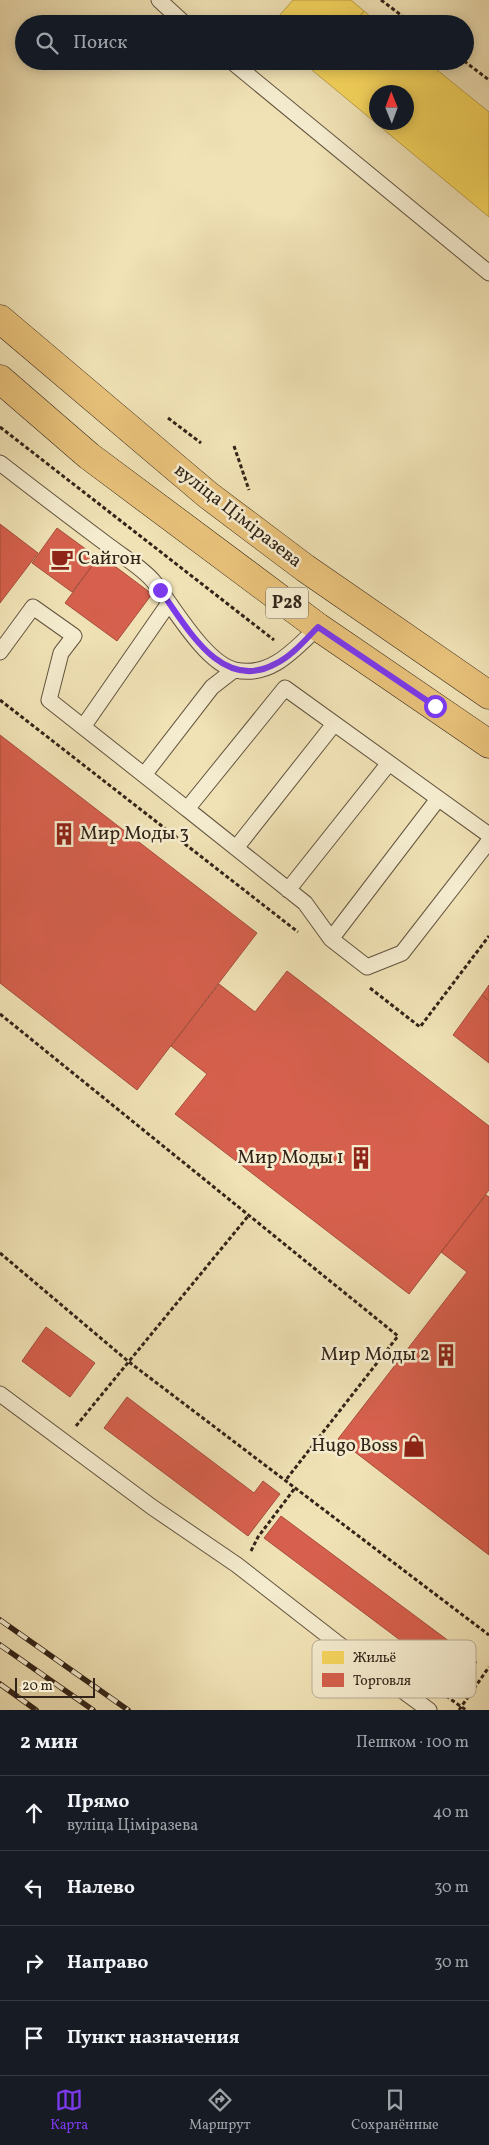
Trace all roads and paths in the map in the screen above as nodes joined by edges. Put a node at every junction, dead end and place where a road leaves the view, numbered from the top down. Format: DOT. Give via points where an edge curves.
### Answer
graph roads {
  1 [pos="159,0"];
  2 [pos="381,0"];
  3 [pos="175,15"];
  4 [pos="401,15"];
  5 [pos="474,69"];
  6 [pos="242,70"];
  7 [pos="489,80"];
  8 [pos="489,273"];
  9 [pos="0,319"];
  10 [pos="0,379"];
  11 [pos="168,418"];
  12 [pos="201,443"];
  13 [pos="234,446"];
  14 [pos="0,463"];
  15 [pos="250,492"];
  16 [pos="169,603"];
  17 [pos="318,627"];
  18 [pos="0,652"];
  19 [pos="234,670"];
  20 [pos="489,695"];
  21 [pos="334,724"];
  22 [pos="83,727"];
  23 [pos="489,744"];
  24 [pos="389,763"];
  25 [pos="144,775"];
  26 [pos="438,799"];
  27 [pos="187,809"];
  28 [pos="489,835"];
  29 [pos="489,841"];
  30 [pos="236,848"];
  31 [pos="288,890"];
  32 [pos="331,939"];
  33 [pos="0,1014"];
  34 [pos="250,1215"];
  35 [pos="0,1252"];
  36 [pos="128,1362"];
  37 [pos="0,1394"];
  38 [pos="63,1442"];
  39 [pos="285,1481"];
  40 [pos="295,1488"];
  41 [pos="248,1555"];
  42 [pos="489,1635"];
  43 [pos="336,1640"];
  44 [pos="489,1667"];
  45 [pos="476,1686"];
  46 [pos="413,1698"];
  47 [pos="467,1698"];
  48 [pos="429,1710"];
  49 [pos="459,1710"];
  1 -- 3 [label="lane"];
  2 -- 4 [label="path"];
  5 -- 7 [label="path"];
  6 -- 8 [label="lane"];
  9 -- 20 [label="main road, вуліца Ціміразева / Р28" via="208,495 305,568"];
  10 -- 17 [label="main road, вуліца Ціміразева / Р28" via="89,456"];
  11 -- 12 [label="path"];
  13 -- 15 [label="path"];
  14 -- 16 [label="lane" via="152,580"];
  16 -- 19 [label="lane" via="204,648 219,663"];
  16 -- 22 [label="lane"];
  17 -- 19 [label="lane" via="276,664 256,672"];
  17 -- 23 [label="main road, вуліца Ціміразева / Р28"];
  18 -- 22 [label="lane" via="33,607 74,636 61,653 49,700"];
  19 -- 25 [label="lane" via="212,687"];
  21 -- 24 [label="lane"];
  21 -- 27 [label="lane" via="285,688"];
  21 -- 30 [label="lane"];
  22 -- 25 [label="lane"];
  24 -- 26 [label="lane"];
  24 -- 31 [label="lane"];
  25 -- 27 [label="lane"];
  26 -- 28 [label="lane"];
  26 -- 32 [label="lane"];
  27 -- 30 [label="lane"];
  29 -- 32 [label="lane" via="402,953 367,967"];
  30 -- 31 [label="lane"];
  31 -- 32 [label="lane" via="305,903"];
  33 -- 34 [label="path"];
  34 -- 36 [label="path"];
  34 -- 39 [label="path" via="398,1336"];
  35 -- 36 [label="path"];
  36 -- 38 [label="path"];
  36 -- 39 [label="path"];
  37 -- 38 [label="lane"];
  38 -- 43 [label="lane"];
  39 -- 40 [label="path"];
  40 -- 41 [label="path"];
  40 -- 42 [label="path"];
  44 -- 45 [label="path"];
  46 -- 48 [label="lane"];
  47 -- 49 [label="path"];
}
